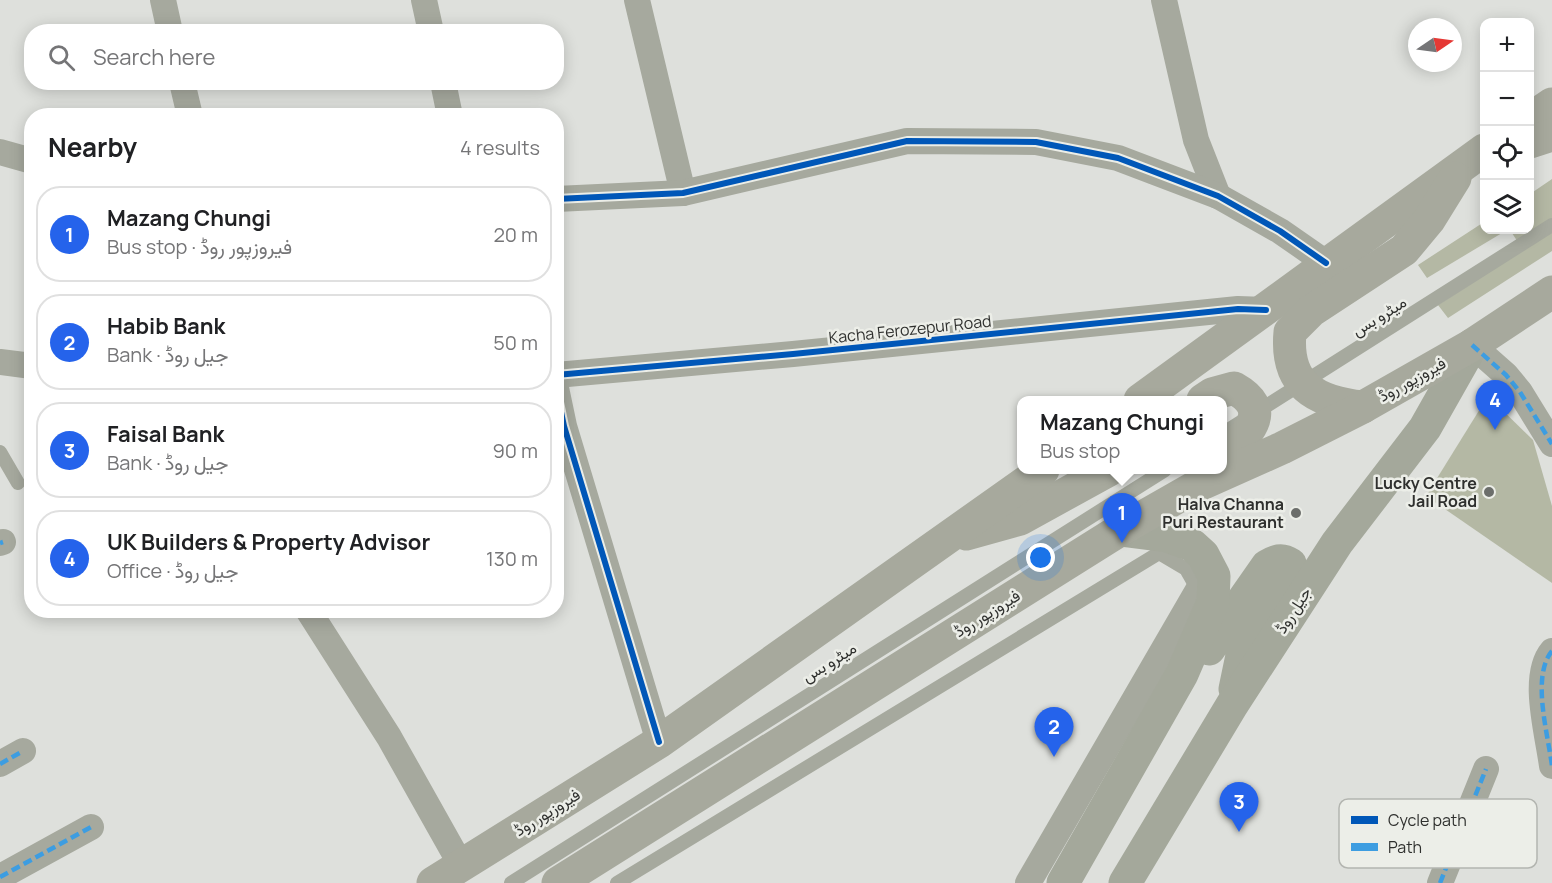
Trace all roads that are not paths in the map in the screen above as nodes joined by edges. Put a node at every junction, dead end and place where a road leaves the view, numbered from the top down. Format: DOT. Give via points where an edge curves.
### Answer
graph roads {
  1 [pos="163,0"];
  2 [pos="424,0"];
  3 [pos="637,0"];
  4 [pos="1164,0"];
  5 [pos="169,24"];
  6 [pos="429,24"];
  7 [pos="184,90"];
  8 [pos="445,90"];
  9 [pos="1552,104"];
  10 [pos="187,108"];
  11 [pos="448,108"];
  12 [pos="1534,116"];
  13 [pos="1552,135"];
  14 [pos="1534,141"];
  15 [pos="0,152"];
  16 [pos="1477,158"];
  17 [pos="24,159"];
  18 [pos="683,193"];
  19 [pos="1218,196"];
  20 [pos="564,199"];
  21 [pos="1552,225"];
  22 [pos="1326,263"];
  23 [pos="1552,292"];
  24 [pos="1266,310"];
  25 [pos="1472,345"];
  26 [pos="0,362"];
  27 [pos="24,365"];
  28 [pos="564,374"];
  29 [pos="1146,396"];
  30 [pos="1209,396"];
  31 [pos="1363,407"];
  32 [pos="564,426"];
  33 [pos="1227,431"];
  34 [pos="1552,444"];
  35 [pos="0,452"];
  36 [pos="1227,454"];
  37 [pos="1227,469"];
  38 [pos="1037,474"];
  39 [pos="1102,474"];
  40 [pos="1159,474"];
  41 [pos="1205,478"];
  42 [pos="18,483"];
  43 [pos="1120,530"];
  44 [pos="944,540"];
  45 [pos="1198,590"];
  46 [pos="313,618"];
  47 [pos="1552,651"];
  48 [pos="1182,674"];
  49 [pos="1232,705"];
  50 [pos="659,742"];
  51 [pos="23,751"];
  52 [pos="0,764"];
  53 [pos="1552,766"];
  54 [pos="1486,769"];
  55 [pos="1474,799"];
  56 [pos="91,826"];
  57 [pos="461,865"];
  58 [pos="1446,868"];
  59 [pos="0,877"];
  60 [pos="433,883"];
  61 [pos="511,883"];
  62 [pos="558,883"];
  63 [pos="617,883"];
  64 [pos="1028,883"];
  65 [pos="1063,883"];
  66 [pos="1125,883"];
  67 [pos="1440,883"];
  1 -- 5 [label="street"];
  2 -- 6 [label="street"];
  3 -- 18 [label="street"];
  4 -- 19 [label="street" via="1196,140"];
  7 -- 10 [label="street"];
  8 -- 11 [label="street"];
  9 -- 12 [label="main road"];
  13 -- 14 [label="main road"];
  15 -- 17 [label="street"];
  16 -- 22 [label="main road"];
  16 -- 31 [label="main road" via="1404,250 1311,311 1290,332 1288,353 1298,377 1319,397 1333,404"];
  18 -- 19 [label="street" via="919,141 1036,142 1118,158"];
  18 -- 20 [label="street"];
  19 -- 22 [label="street"];
  21 -- 33 [label="lane, میٹرو بس"];
  22 -- 24 [label="main road"];
  23 -- 25 [label="main road, فیروزپور روڈ"];
  24 -- 28 [label="street, Kacha Ferozepur Road" via="1238,309"];
  24 -- 29 [label="main road"];
  25 -- 31 [label="main road, فیروزپور روڈ"];
  25 -- 34 [label="street" via="1520,392"];
  25 -- 49 [label="main road, جیل روڈ" via="1425,428 1337,543"];
  26 -- 27 [label="street"];
  30 -- 36 [label="main road" via="1234,388 1246,395 1255,410 1252,428"];
  31 -- 37 [label="main road, فیروزپور روڈ" via="1282,448"];
  32 -- 50 [label="street"];
  35 -- 42 [label="lane"];
  38 -- 44 [label="main road, فیروزپور روڈ"];
  39 -- 44 [label="main road" via="1020,519"];
  40 -- 61 [label="lane, میٹرو بس"];
  41 -- 43 [label="main road, فیروزپور روڈ"];
  43 -- 48 [label="main road" via="1183,541 1209,564 1216,586 1213,602"];
  43 -- 62 [label="main road, فیروزپور روڈ"];
  44 -- 50 [label="main road, فیروزپور روڈ"];
  45 -- 63 [label="lane" via="1186,569 1160,553"];
  45 -- 64 [label="street"];
  46 -- 57 [label="street" via="390,737"];
  47 -- 53 [label="street" via="1546,658 1540,682"];
  48 -- 49 [label="main road" via="1198,665 1267,566 1284,560 1291,569 1245,642"];
  48 -- 65 [label="main road"];
  49 -- 66 [label="main road, جیل روڈ"];
  50 -- 57 [label="main road, فیروزپور روڈ"];
  51 -- 52 [label="street"];
  54 -- 55 [label="street"];
  56 -- 59 [label="street"];
  57 -- 60 [label="main road, فیروزپور روڈ"];
  58 -- 67 [label="street"];
}
